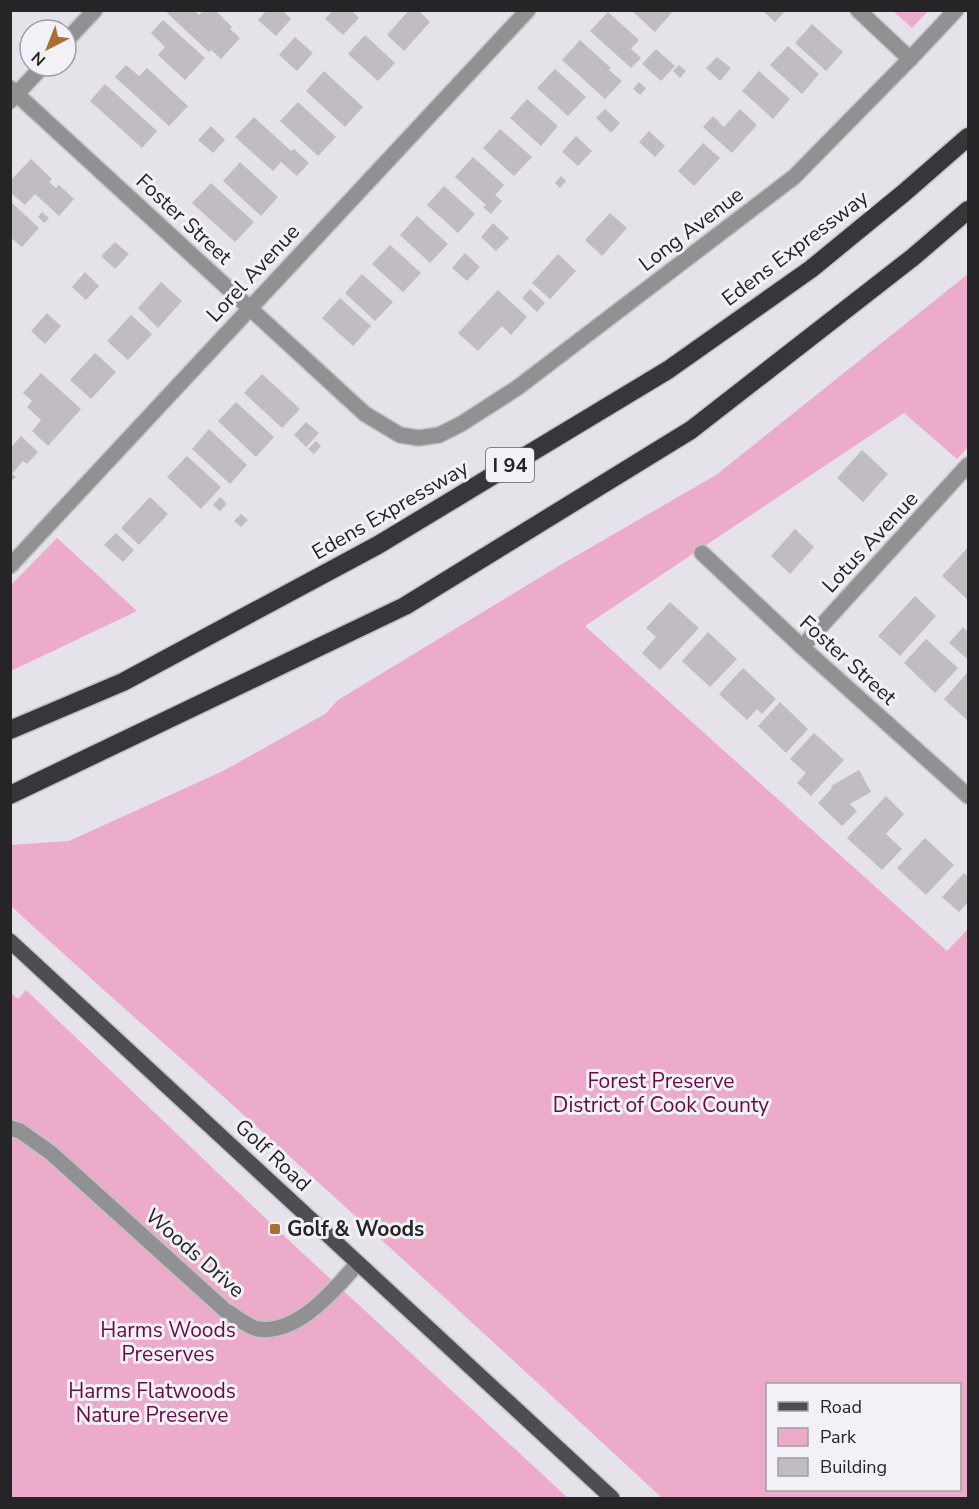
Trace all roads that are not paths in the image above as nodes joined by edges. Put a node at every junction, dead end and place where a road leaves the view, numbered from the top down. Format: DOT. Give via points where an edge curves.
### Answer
graph roads {
  1 [pos="95,10"];
  2 [pos="528,10"];
  3 [pos="858,10"];
  4 [pos="956,10"];
  5 [pos="78,29"];
  6 [pos="910,59"];
  7 [pos="30,78"];
  8 [pos="13,94"];
  9 [pos="969,136"];
  10 [pos="969,210"];
  11 [pos="250,308"];
  12 [pos="419,438"];
  13 [pos="969,465"];
  14 [pos="702,553"];
  15 [pos="10,566"];
  16 [pos="802,647"];
  17 [pos="10,730"];
  18 [pos="10,795"];
  19 [pos="969,796"];
  20 [pos="10,941"];
  21 [pos="10,1128"];
  22 [pos="358,1263"];
  23 [pos="612,1498"];
  1 -- 5 [label="street"];
  2 -- 11 [label="street, Lorel Avenue"];
  3 -- 6 [label="street"];
  4 -- 6 [label="street, Long Avenue"];
  6 -- 12 [label="street, Long Avenue" via="794,177 517,388 461,424 439,435"];
  7 -- 8 [label="street"];
  8 -- 11 [label="street, Foster Street"];
  9 -- 17 [label="highway, Edens Expressway / I 94" via="811,269 668,370 378,545 123,682"];
  10 -- 18 [label="highway" via="692,430 415,600"];
  11 -- 12 [label="street, Foster Street" via="364,414 400,435"];
  11 -- 15 [label="street, Lorel Avenue"];
  13 -- 16 [label="street, Lotus Avenue"];
  14 -- 16 [label="street, Foster Street"];
  16 -- 19 [label="street, Foster Street"];
  20 -- 22 [label="main road, Golf Road"];
  21 -- 22 [label="street, Woods Drive" via="51,1153 226,1311 256,1329 280,1328 308,1314"];
  22 -- 23 [label="main road, Golf Road"];
}
